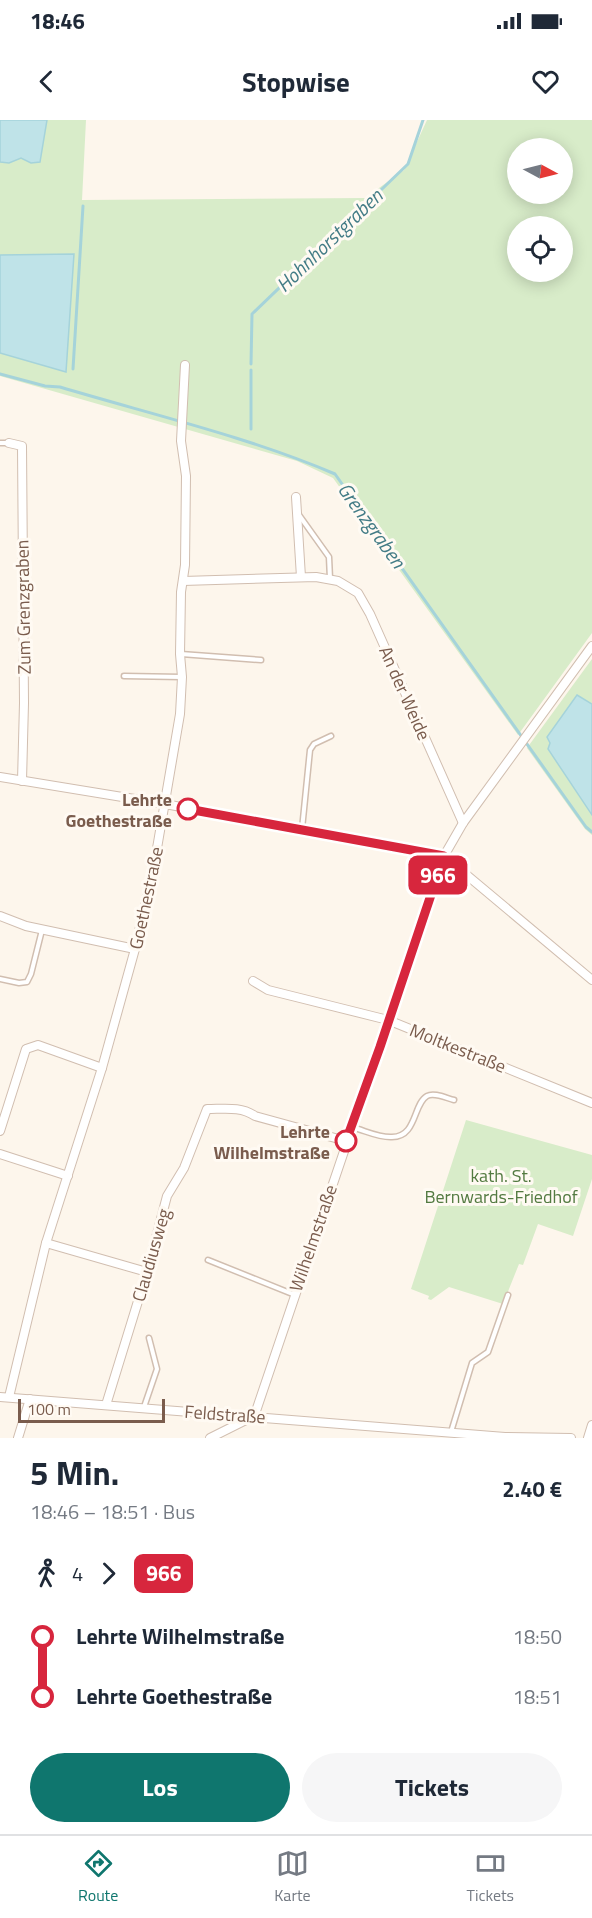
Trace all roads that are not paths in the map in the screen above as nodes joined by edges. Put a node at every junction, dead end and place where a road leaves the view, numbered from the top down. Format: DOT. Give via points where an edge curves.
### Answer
graph roads {
  1 [pos="185,365"];
  2 [pos="4,443"];
  3 [pos="296,497"];
  4 [pos="297,511"];
  5 [pos="301,577"];
  6 [pos="330,579"];
  7 [pos="183,581"];
  8 [pos="592,646"];
  9 [pos="180,654"];
  10 [pos="261,660"];
  11 [pos="124,676"];
  12 [pos="182,677"];
  13 [pos="331,736"];
  14 [pos="0,777"];
  15 [pos="22,781"];
  16 [pos="165,804"];
  17 [pos="463,823"];
  18 [pos="302,829"];
  19 [pos="444,856"];
  20 [pos="0,916"];
  21 [pos="42,929"];
  22 [pos="135,949"];
  23 [pos="0,979"];
  24 [pos="592,980"];
  25 [pos="253,981"];
  26 [pos="388,1020"];
  27 [pos="102,1068"];
  28 [pos="454,1100"];
  29 [pos="592,1103"];
  30 [pos="351,1127"];
  31 [pos="0,1131"];
  32 [pos="346,1141"];
  33 [pos="0,1154"];
  34 [pos="68,1176"];
  35 [pos="46,1243"];
  36 [pos="208,1260"];
  37 [pos="147,1272"];
  38 [pos="295,1294"];
  39 [pos="508,1295"];
  40 [pos="149,1338"];
  41 [pos="0,1397"];
  42 [pos="9,1398"];
  43 [pos="30,1399"];
  44 [pos="106,1405"];
  45 [pos="144,1408"];
  46 [pos="254,1417"];
  47 [pos="592,1425"];
  48 [pos="451,1432"];
  49 [pos="504,1437"];
  50 [pos="18,1438"];
  51 [pos="210,1438"];
  52 [pos="571,1438"];
  53 [pos="588,1438"];
  1 -- 7 [label="street, Goethestraße"];
  2 -- 15 [label="street, Zum Grenzgraben" via="22,446"];
  3 -- 4 [label="street"];
  4 -- 5 [label="street"];
  4 -- 6 [label="lane" via="329,557"];
  5 -- 6 [label="street, An der Weide"];
  5 -- 7 [label="street, An der Weide"];
  6 -- 17 [label="street, An der Weide" via="358,593 370,614"];
  7 -- 9 [label="street, Goethestraße"];
  8 -- 17 [label="street, Wilhelmstraße"];
  9 -- 10 [label="lane"];
  9 -- 12 [label="street, Goethestraße"];
  11 -- 12 [label="lane"];
  12 -- 16 [label="street, Goethestraße"];
  13 -- 18 [label="lane" via="314,744 309,752"];
  14 -- 15 [label="street"];
  15 -- 16 [label="street"];
  16 -- 18 [label="street"];
  16 -- 22 [label="street, Goethestraße"];
  17 -- 19 [label="street, Wilhelmstraße"];
  18 -- 19 [label="street"];
  19 -- 24 [label="street"];
  19 -- 26 [label="street, Wilhelmstraße"];
  20 -- 21 [label="street"];
  21 -- 22 [label="street"];
  21 -- 23 [label="lane" via="27,982"];
  22 -- 27 [label="street, Goethestraße"];
  25 -- 26 [label="street, Moltkestraße" via="268,990"];
  26 -- 29 [label="street, Moltkestraße"];
  26 -- 30 [label="street, Wilhelmstraße"];
  27 -- 31 [label="street" via="38,1045 26,1048"];
  27 -- 34 [label="street, Goethestraße"];
  28 -- 30 [label="lane" via="427,1095 414,1122 400,1136 392,1138"];
  30 -- 32 [label="street, Wilhelmstraße"];
  32 -- 37 [label="street, Claudiusweg" via="234,1108 207,1109 184,1168 168,1196"];
  32 -- 38 [label="street, Wilhelmstraße"];
  33 -- 34 [label="street"];
  34 -- 35 [label="street, Goethestraße"];
  35 -- 37 [label="street"];
  35 -- 42 [label="street, Goethestraße"];
  36 -- 38 [label="lane"];
  37 -- 44 [label="street, Claudiusweg"];
  38 -- 46 [label="street, Wilhelmstraße"];
  39 -- 48 [label="lane" via="488,1352 472,1362"];
  40 -- 45 [label="lane" via="157,1369"];
  41 -- 42 [label="street, Feldstraße"];
  42 -- 43 [label="street, Feldstraße"];
  43 -- 44 [label="street, Feldstraße"];
  43 -- 50 [label="street"];
  44 -- 45 [label="street, Feldstraße"];
  45 -- 46 [label="street, Feldstraße"];
  46 -- 48 [label="street, Feldstraße"];
  46 -- 51 [label="street"];
  47 -- 53 [label="street"];
  48 -- 49 [label="street, Feldstraße"];
  49 -- 52 [label="street, Feldstraße"];
}
